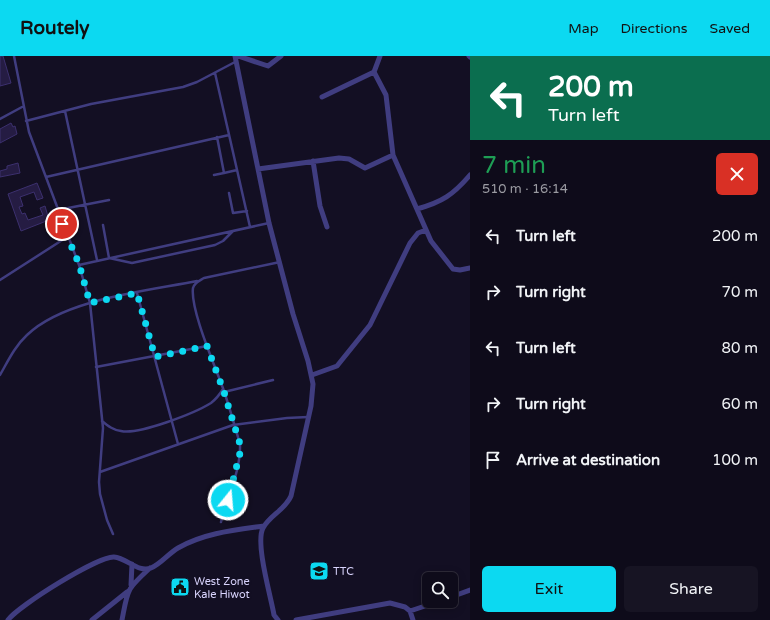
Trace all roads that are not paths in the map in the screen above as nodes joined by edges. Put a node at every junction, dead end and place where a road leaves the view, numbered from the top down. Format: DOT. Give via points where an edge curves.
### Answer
graph roads {
  1 [pos="14,56"];
  2 [pos="235,56"];
  3 [pos="238,56"];
  4 [pos="281,56"];
  5 [pos="380,56"];
  6 [pos="236,62"];
  7 [pos="374,72"];
  8 [pos="215,73"];
  9 [pos="322,97"];
  10 [pos="22,107"];
  11 [pos="66,111"];
  12 [pos="0,119"];
  13 [pos="26,121"];
  14 [pos="229,135"];
  15 [pos="217,137"];
  16 [pos="393,155"];
  17 [pos="314,161"];
  18 [pos="258,169"];
  19 [pos="77,170"];
  20 [pos="237,170"];
  21 [pos="224,173"];
  22 [pos="214,175"];
  23 [pos="470,175"];
  24 [pos="46,177"];
  25 [pos="229,193"];
  26 [pos="109,200"];
  27 [pos="85,205"];
  28 [pos="417,209"];
  29 [pos="58,210"];
  30 [pos="247,211"];
  31 [pos="270,222"];
  32 [pos="103,225"];
  33 [pos="250,227"];
  34 [pos="327,227"];
  35 [pos="426,230"];
  36 [pos="234,231"];
  37 [pos="67,237"];
  38 [pos="109,258"];
  39 [pos="97,260"];
  40 [pos="280,262"];
  41 [pos="79,264"];
  42 [pos="470,268"];
  43 [pos="0,280"];
  44 [pos="197,281"];
  45 [pos="137,293"];
  46 [pos="90,303"];
  47 [pos="207,346"];
  48 [pos="155,357"];
  49 [pos="96,367"];
  50 [pos="0,375"];
  51 [pos="312,375"];
  52 [pos="272,380"];
  53 [pos="224,391"];
  54 [pos="308,417"];
  55 [pos="102,420"];
  56 [pos="172,421"];
  57 [pos="234,425"];
  58 [pos="178,444"];
  59 [pos="100,472"];
  60 [pos="221,522"];
  61 [pos="264,526"];
  62 [pos="113,534"];
  63 [pos="132,564"];
  64 [pos="150,568"];
  65 [pos="131,585"];
  66 [pos="470,590"];
  67 [pos="127,592"];
  68 [pos="458,594"];
  69 [pos="422,607"];
  70 [pos="410,611"];
  71 [pos="8,620"];
  72 [pos="92,620"];
  73 [pos="122,620"];
  74 [pos="278,620"];
  75 [pos="296,620"];
  76 [pos="413,620"];
  1 -- 10 [label="lane"];
  2 -- 6 [label="street"];
  3 -- 4 [label="street" via="268,66"];
  5 -- 7 [label="street"];
  6 -- 8 [label="lane"];
  6 -- 18 [label="street"];
  7 -- 9 [label="street"];
  7 -- 16 [label="street" via="386,96"];
  8 -- 11 [label="lane" via="183,87"];
  8 -- 14 [label="lane"];
  10 -- 12 [label="lane"];
  10 -- 13 [label="lane"];
  11 -- 13 [label="lane"];
  11 -- 19 [label="lane"];
  13 -- 24 [label="lane"];
  14 -- 15 [label="lane"];
  14 -- 20 [label="lane"];
  15 -- 19 [label="lane"];
  15 -- 21 [label="lane"];
  16 -- 17 [label="street" via="365,168 349,159"];
  16 -- 28 [label="street"];
  17 -- 18 [label="street"];
  17 -- 34 [label="street" via="320,206"];
  18 -- 31 [label="street"];
  19 -- 24 [label="lane"];
  19 -- 27 [label="lane"];
  20 -- 21 [label="lane"];
  20 -- 30 [label="lane"];
  21 -- 22 [label="lane"];
  23 -- 28 [label="street" via="450,196"];
  24 -- 29 [label="lane"];
  25 -- 30 [label="lane" via="233,214"];
  26 -- 27 [label="lane"];
  27 -- 29 [label="lane"];
  27 -- 39 [label="lane"];
  28 -- 35 [label="street"];
  29 -- 37 [label="lane"];
  30 -- 33 [label="lane"];
  31 -- 33 [label="lane"];
  31 -- 40 [label="street"];
  32 -- 38 [label="lane"];
  33 -- 36 [label="lane"];
  35 -- 42 [label="street" via="434,246 453,269"];
  35 -- 51 [label="street" via="418,233 410,243 376,314 346,356 337,366"];
  36 -- 38 [label="lane"];
  36 -- 38 [label="lane" via="215,245 132,263"];
  37 -- 41 [label="lane"];
  37 -- 43 [label="lane"];
  38 -- 39 [label="lane"];
  39 -- 41 [label="lane"];
  40 -- 44 [label="lane"];
  40 -- 51 [label="street"];
  41 -- 46 [label="lane"];
  44 -- 45 [label="lane"];
  44 -- 47 [label="lane" via="193,286 193,295"];
  45 -- 46 [label="lane"];
  45 -- 48 [label="lane"];
  46 -- 49 [label="lane"];
  46 -- 50 [label="lane" via="58,314 27,335 10,356"];
  47 -- 48 [label="lane"];
  47 -- 53 [label="lane"];
  48 -- 49 [label="lane"];
  48 -- 56 [label="lane"];
  49 -- 55 [label="lane"];
  51 -- 54 [label="street" via="313,392"];
  52 -- 53 [label="lane"];
  53 -- 56 [label="lane" via="212,402"];
  53 -- 57 [label="lane"];
  54 -- 57 [label="lane"];
  54 -- 61 [label="street" via="288,502"];
  55 -- 56 [label="lane" via="112,429 122,432"];
  55 -- 59 [label="lane"];
  56 -- 58 [label="lane"];
  57 -- 58 [label="lane"];
  57 -- 60 [label="lane" via="240,453"];
  58 -- 59 [label="lane"];
  59 -- 62 [label="lane" via="100,494"];
  61 -- 64 [label="street" via="218,533 193,541 178,547"];
  61 -- 74 [label="street" via="260,534 261,552 274,615"];
  63 -- 64 [label="street"];
  63 -- 65 [label="street"];
  63 -- 71 [label="street" via="115,557 106,557 22,606"];
  64 -- 65 [label="street"];
  65 -- 67 [label="street"];
  66 -- 68 [label="street"];
  67 -- 72 [label="street"];
  67 -- 73 [label="street"];
  69 -- 70 [label="street"];
  70 -- 75 [label="street" via="398,605 380,604"];
  70 -- 76 [label="street"];
}
